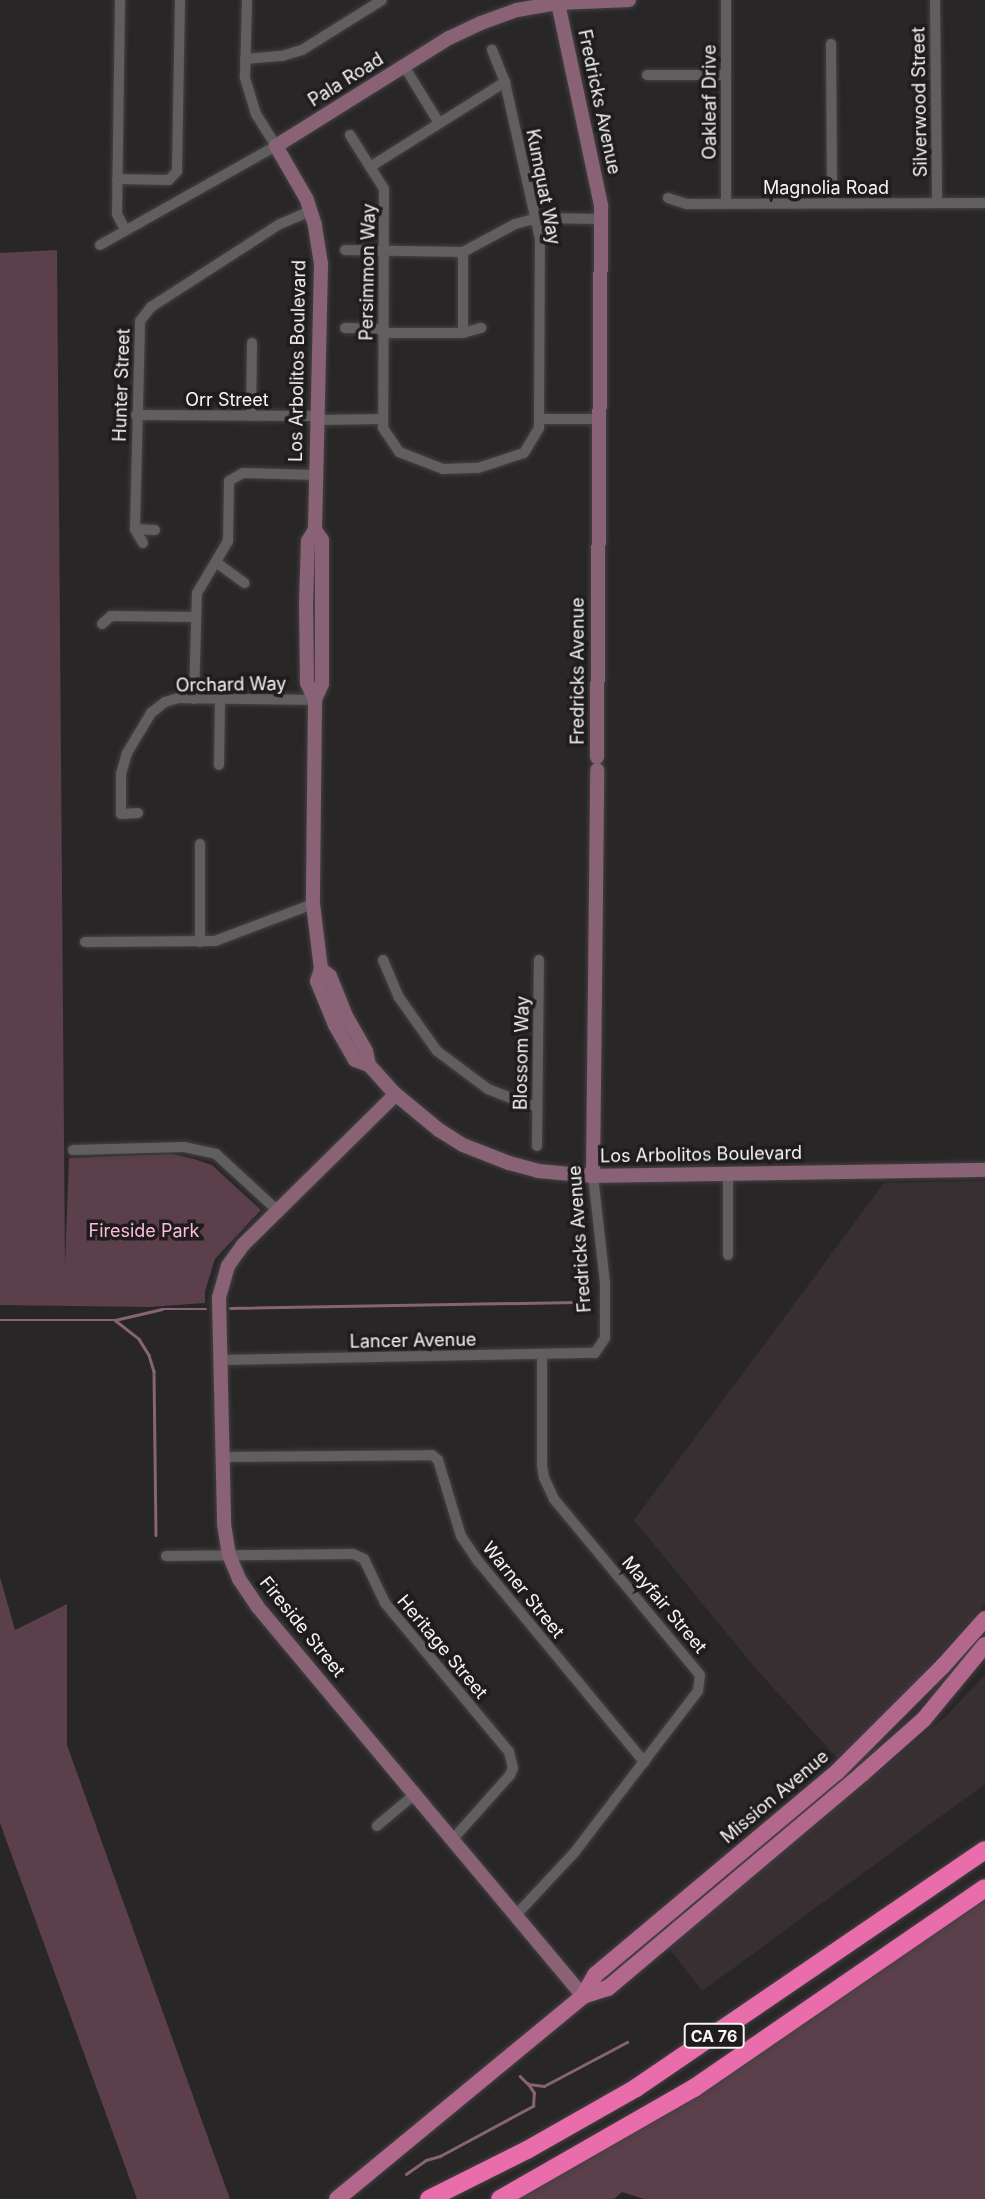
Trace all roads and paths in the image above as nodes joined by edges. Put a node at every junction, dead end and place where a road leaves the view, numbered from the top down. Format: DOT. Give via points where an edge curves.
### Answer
graph roads {
  1 [pos="120,0"];
  2 [pos="180,0"];
  3 [pos="247,0"];
  4 [pos="382,0"];
  5 [pos="629,0"];
  6 [pos="726,0"];
  7 [pos="935,0"];
  8 [pos="558,1"];
  9 [pos="831,44"];
  10 [pos="492,49"];
  11 [pos="245,59"];
  12 [pos="404,66"];
  13 [pos="647,75"];
  14 [pos="726,75"];
  15 [pos="505,82"];
  16 [pos="439,123"];
  17 [pos="350,135"];
  18 [pos="275,146"];
  19 [pos="370,167"];
  20 [pos="117,179"];
  21 [pos="668,198"];
  22 [pos="832,203"];
  23 [pos="937,203"];
  24 [pos="985,203"];
  25 [pos="726,204"];
  26 [pos="311,211"];
  27 [pos="537,218"];
  28 [pos="601,219"];
  29 [pos="125,230"];
  30 [pos="100,245"];
  31 [pos="345,250"];
  32 [pos="383,251"];
  33 [pos="463,252"];
  34 [pos="345,328"];
  35 [pos="481,328"];
  36 [pos="383,331"];
  37 [pos="463,333"];
  38 [pos="252,343"];
  39 [pos="136,415"];
  40 [pos="251,416"];
  41 [pos="318,418"];
  42 [pos="383,419"];
  43 [pos="539,419"];
  44 [pos="599,419"];
  45 [pos="316,475"];
  46 [pos="135,529"];
  47 [pos="155,530"];
  48 [pos="142,543"];
  49 [pos="218,563"];
  50 [pos="245,583"];
  51 [pos="196,617"];
  52 [pos="102,624"];
  53 [pos="194,699"];
  54 [pos="220,699"];
  55 [pos="315,700"];
  56 [pos="219,765"];
  57 [pos="138,813"];
  58 [pos="200,844"];
  59 [pos="313,904"];
  60 [pos="85,942"];
  61 [pos="200,942"];
  62 [pos="383,960"];
  63 [pos="538,960"];
  64 [pos="396,1095"];
  65 [pos="537,1105"];
  66 [pos="537,1146"];
  67 [pos="73,1150"];
  68 [pos="985,1170"];
  69 [pos="728,1174"];
  70 [pos="593,1176"];
  71 [pos="278,1211"];
  72 [pos="728,1255"];
  73 [pos="602,1346"];
  74 [pos="542,1354"];
  75 [pos="221,1360"];
  76 [pos="223,1457"];
  77 [pos="229,1555"];
  78 [pos="166,1556"];
  79 [pos="985,1619"];
  80 [pos="985,1632"];
  81 [pos="985,1645"];
  82 [pos="943,1666"];
  83 [pos="968,1666"];
  84 [pos="894,1716"];
  85 [pos="924,1719"];
  86 [pos="644,1762"];
  87 [pos="862,1774"];
  88 [pos="415,1794"];
  89 [pos="787,1813"];
  90 [pos="377,1826"];
  91 [pos="764,1833"];
  92 [pos="453,1839"];
  93 [pos="776,1847"];
  94 [pos="985,1850"];
  95 [pos="752,1867"];
  96 [pos="985,1888"];
  97 [pos="515,1916"];
  98 [pos="583,1996"];
  99 [pos="340,2198"];
  100 [pos="429,2199"];
  101 [pos="500,2199"];
  1 -- 20 [label="street"];
  2 -- 20 [label="street" via="177,171 169,180"];
  3 -- 11 [label="street, Los Arbolitos Boulevard"];
  4 -- 11 [label="street" via="302,50"];
  5 -- 8 [label="street, Pala Road"];
  6 -- 14 [label="street, Oakleaf Drive"];
  7 -- 23 [label="street, Silverwood Street"];
  8 -- 12 [label="street, Pala Road" via="481,23"];
  8 -- 28 [label="street, Fredricks Avenue"];
  9 -- 22 [label="street"];
  10 -- 15 [label="street, Kumquat Way"];
  11 -- 18 [label="street, Los Arbolitos Boulevard" via="252,104"];
  12 -- 16 [label="street"];
  12 -- 18 [label="street, Pala Road"];
  13 -- 14 [label="street"];
  14 -- 25 [label="street, Oakleaf Drive"];
  15 -- 16 [label="street"];
  15 -- 27 [label="street, Kumquat Way"];
  16 -- 19 [label="street"];
  17 -- 19 [label="street, Persimmon Way"];
  18 -- 26 [label="street, Los Arbolitos Boulevard"];
  18 -- 29 [label="street, Pala Road"];
  19 -- 32 [label="street, Persimmon Way" via="384,189"];
  20 -- 29 [label="street" via="117,214"];
  21 -- 25 [label="street, Magnolia Road" via="687,204"];
  22 -- 23 [label="street, Magnolia Road"];
  22 -- 25 [label="street, Magnolia Road"];
  23 -- 24 [label="street, Magnolia Road"];
  26 -- 39 [label="street, Hunter Street" via="280,224 151,307 138,331"];
  26 -- 41 [label="street, Los Arbolitos Boulevard" via="321,264"];
  27 -- 28 [label="street"];
  27 -- 33 [label="street" via="515,224"];
  27 -- 43 [label="street, Kumquat Way"];
  28 -- 44 [label="street, Fredricks Avenue"];
  29 -- 30 [label="street, Pala Road"];
  31 -- 32 [label="street"];
  32 -- 33 [label="street"];
  32 -- 36 [label="street, Persimmon Way"];
  33 -- 37 [label="street"];
  34 -- 36 [label="street"];
  35 -- 37 [label="street"];
  36 -- 37 [label="street"];
  36 -- 42 [label="street, Persimmon Way"];
  38 -- 40 [label="street"];
  39 -- 40 [label="street, Orr Street"];
  39 -- 46 [label="street, Hunter Street"];
  40 -- 41 [label="street, Orr Street"];
  41 -- 42 [label="street, Orr Street"];
  41 -- 45 [label="street, Los Arbolitos Boulevard"];
  42 -- 43 [label="street" via="383,428 399,452 443,469 478,468 524,453"];
  43 -- 44 [label="street"];
  44 -- 70 [label="street, Fredricks Avenue"];
  45 -- 49 [label="street" via="243,473 229,481 228,541"];
  45 -- 55 [label="street, Los Arbolitos Boulevard" via="306,604 307,683"];
  46 -- 47 [label="street"];
  46 -- 48 [label="street, Hunter Street"];
  49 -- 50 [label="street"];
  49 -- 51 [label="street" via="197,593"];
  51 -- 52 [label="street" via="111,616"];
  51 -- 53 [label="street"];
  53 -- 54 [label="street, Orchard Way"];
  53 -- 57 [label="street, Orchard Way" via="165,702 151,713 127,753 121,774 121,814"];
  54 -- 55 [label="street, Orchard Way"];
  54 -- 56 [label="street"];
  55 -- 59 [label="street, Los Arbolitos Boulevard"];
  58 -- 61 [label="street"];
  59 -- 61 [label="street"];
  59 -- 64 [label="street, Los Arbolitos Boulevard" via="321,969 330,976 369,1065"];
  60 -- 61 [label="street"];
  62 -- 65 [label="street" via="398,996 437,1051 488,1089"];
  63 -- 65 [label="street, Blossom Way"];
  64 -- 70 [label="street, Los Arbolitos Boulevard" via="463,1144 536,1170"];
  64 -- 71 [label="street, Fireside Street"];
  65 -- 66 [label="street, Blossom Way"];
  67 -- 71 [label="street" via="184,1147 216,1154"];
  68 -- 69 [label="street, Los Arbolitos Boulevard"];
  69 -- 70 [label="street, Los Arbolitos Boulevard"];
  69 -- 72 [label="street"];
  70 -- 73 [label="street, Fredricks Avenue" via="605,1283"];
  71 -- 75 [label="street, Fireside Street" via="243,1245 229,1266 219,1298"];
  73 -- 74 [label="street, Lancer Avenue" via="595,1353"];
  74 -- 75 [label="street, Lancer Avenue"];
  74 -- 86 [label="street, Mayfair Street" via="542,1465 554,1499 700,1675 698,1691"];
  75 -- 76 [label="street, Fireside Street"];
  76 -- 77 [label="street, Fireside Street"];
  76 -- 86 [label="street, Warner Street" via="432,1455 438,1460 461,1536 472,1553"];
  77 -- 78 [label="street, Heritage Street"];
  77 -- 88 [label="street, Fireside Street" via="257,1606"];
  77 -- 92 [label="street, Heritage Street" via="353,1554 364,1559 385,1604 509,1752 510,1775"];
  79 -- 82 [label="main road, Mission Avenue"];
  80 -- 83 [label="main road" via="967,1656"];
  81 -- 83 [label="main road, Mission Avenue"];
  82 -- 84 [label="main road, Mission Avenue"];
  82 -- 85 [label="main road" via="943,1677 917,1707"];
  83 -- 85 [label="main road, Mission Avenue"];
  84 -- 87 [label="main road" via="898,1728 863,1761"];
  84 -- 89 [label="main road, Mission Avenue"];
  85 -- 87 [label="main road, Mission Avenue"];
  86 -- 97 [label="street, Mayfair Street" via="574,1853"];
  87 -- 93 [label="main road, Mission Avenue"];
  88 -- 90 [label="street"];
  88 -- 92 [label="street, Fireside Street"];
  89 -- 91 [label="main road, Mission Avenue"];
  89 -- 93 [label="main road" via="788,1823 775,1836"];
  91 -- 95 [label="main road" via="765,1840 753,1853"];
  91 -- 98 [label="main road, Mission Avenue" via="595,1975"];
  92 -- 97 [label="street, Fireside Street"];
  93 -- 95 [label="main road, Mission Avenue"];
  94 -- 100 [label="highway, CA 76" via="636,2088"];
  95 -- 98 [label="main road, Mission Avenue" via="608,1988"];
  96 -- 101 [label="highway, CA 76" via="694,2088"];
  97 -- 98 [label="street, Fireside Street"];
  98 -- 99 [label="main road, Mission Avenue"];
}
